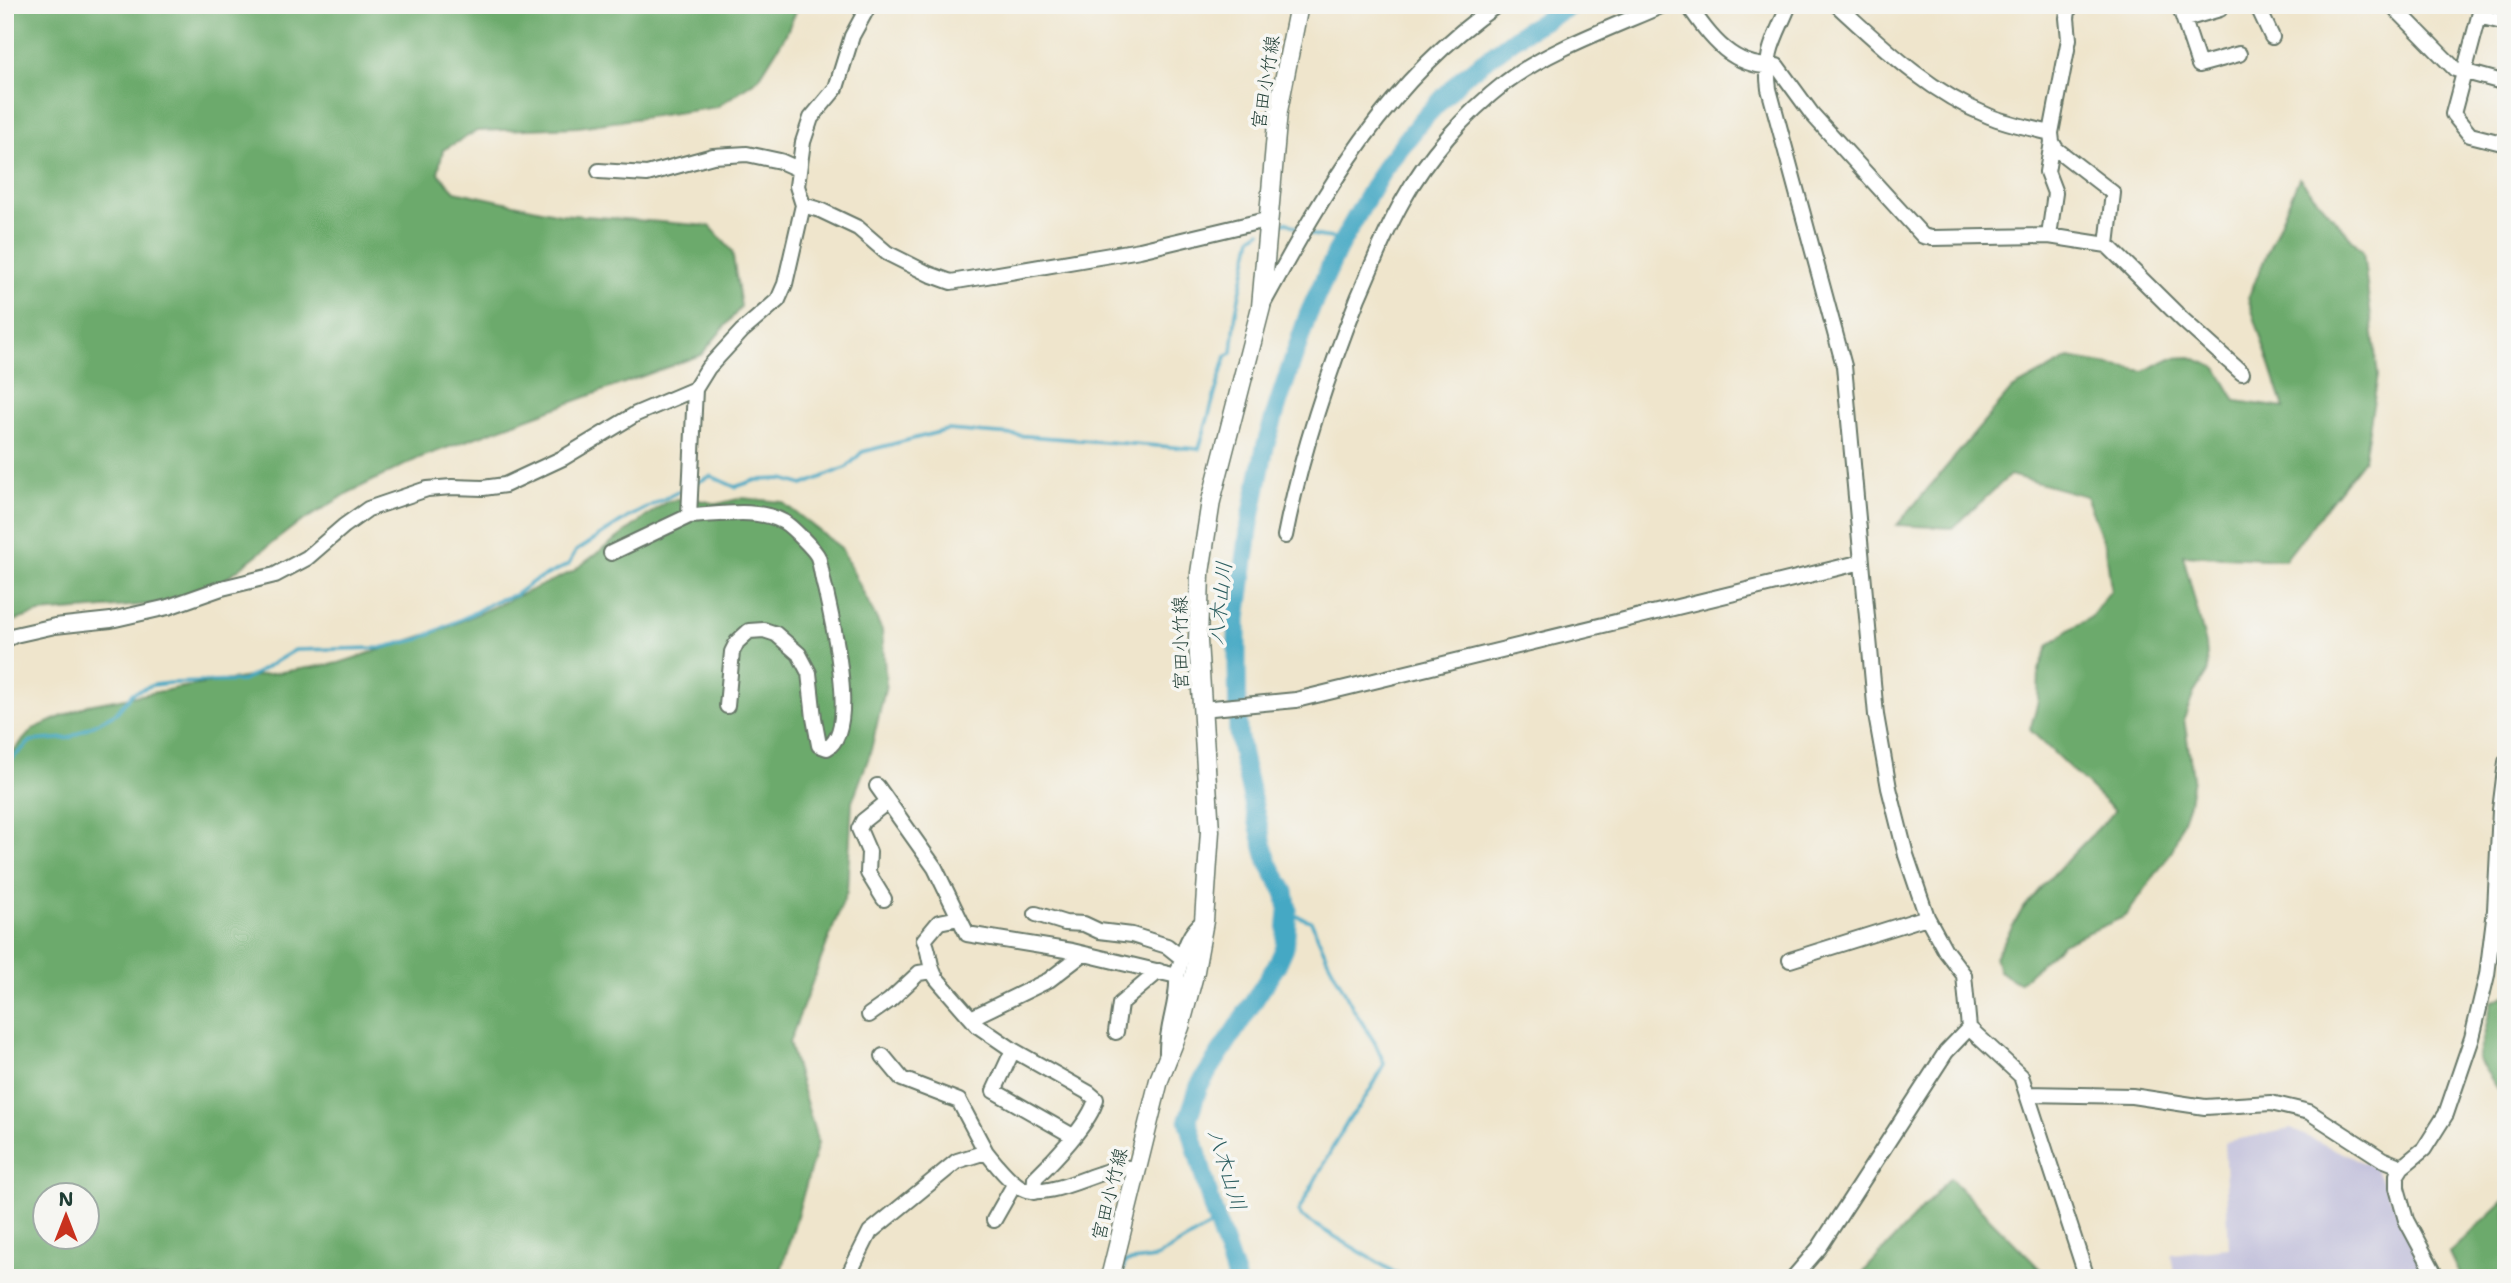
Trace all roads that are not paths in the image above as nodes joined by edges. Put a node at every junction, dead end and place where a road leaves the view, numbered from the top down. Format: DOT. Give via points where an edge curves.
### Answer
graph roads {
  1 [pos="869,5"];
  2 [pos="1299,5"];
  3 [pos="1497,5"];
  4 [pos="1663,5"];
  5 [pos="1688,5"];
  6 [pos="1789,5"];
  7 [pos="1838,5"];
  8 [pos="2069,5"];
  9 [pos="2258,5"];
  10 [pos="2392,5"];
  11 [pos="2220,9"];
  12 [pos="2481,10"];
  13 [pos="2182,12"];
  14 [pos="2506,23"];
  15 [pos="2272,37"];
  16 [pos="2239,54"];
  17 [pos="1766,67"];
  18 [pos="2463,72"];
  19 [pos="2506,83"];
  20 [pos="2052,138"];
  21 [pos="2506,144"];
  22 [pos="797,169"];
  23 [pos="599,171"];
  24 [pos="803,205"];
  25 [pos="1270,219"];
  26 [pos="2049,236"];
  27 [pos="2107,244"];
  28 [pos="1261,307"];
  29 [pos="2242,373"];
  30 [pos="695,389"];
  31 [pos="689,516"];
  32 [pos="1285,536"];
  33 [pos="611,553"];
  34 [pos="1862,562"];
  35 [pos="5,640"];
  36 [pos="727,706"];
  37 [pos="1211,709"];
  38 [pos="2506,765"];
  39 [pos="877,786"];
  40 [pos="887,802"];
  41 [pos="2502,855"];
  42 [pos="884,899"];
  43 [pos="2500,910"];
  44 [pos="1037,914"];
  45 [pos="1927,917"];
  46 [pos="959,918"];
  47 [pos="1204,921"];
  48 [pos="1083,954"];
  49 [pos="1182,958"];
  50 [pos="1790,960"];
  51 [pos="931,971"];
  52 [pos="1160,971"];
  53 [pos="1177,975"];
  54 [pos="869,1015"];
  55 [pos="971,1018"];
  56 [pos="1969,1028"];
  57 [pos="1116,1031"];
  58 [pos="1013,1051"];
  59 [pos="883,1056"];
  60 [pos="1167,1058"];
  61 [pos="2028,1094"];
  62 [pos="1073,1136"];
  63 [pos="986,1152"];
  64 [pos="2402,1167"];
  65 [pos="1136,1169"];
  66 [pos="1015,1183"];
  67 [pos="1034,1192"];
  68 [pos="995,1220"];
  69 [pos="847,1278"];
  70 [pos="1110,1278"];
  71 [pos="1793,1278"];
  72 [pos="2087,1278"];
  73 [pos="2437,1278"];
  1 -- 22 [label="street" via="852,36 836,88 811,118"];
  2 -- 25 [label="main road, 宮田小竹線" via="1278,111"];
  3 -- 28 [label="street" via="1452,39 1380,114 1317,206"];
  4 -- 32 [label="street" via="1569,46 1507,82 1434,154 1402,201 1345,331 1318,404"];
  5 -- 17 [label="street" via="1711,38 1744,62"];
  6 -- 17 [label="street"];
  7 -- 20 [label="street" via="1898,61 1944,94 1990,117"];
  8 -- 20 [label="street" via="2069,39"];
  9 -- 15 [label="street"];
  10 -- 18 [label="street"];
  11 -- 13 [label="street"];
  12 -- 14 [label="street"];
  12 -- 18 [label="street"];
  13 -- 16 [label="street" via="2199,65"];
  17 -- 26 [label="street" via="1777,66 1812,114 1923,236"];
  17 -- 34 [label="street" via="1844,366"];
  18 -- 19 [label="street"];
  18 -- 21 [label="street" via="2453,114 2470,135"];
  20 -- 26 [label="street" via="2047,172 2055,193"];
  20 -- 27 [label="street" via="2056,149 2113,193"];
  22 -- 23 [label="street" via="747,154 713,156 647,174"];
  22 -- 24 [label="street"];
  24 -- 25 [label="street" via="858,228 887,253 951,282 1140,250"];
  24 -- 30 [label="street" via="778,300 742,331"];
  25 -- 28 [label="main road, 宮田小竹線"];
  26 -- 27 [label="street"];
  27 -- 29 [label="street"];
  28 -- 37 [label="main road, 宮田小竹線" via="1211,501 1202,561 1198,642"];
  30 -- 31 [label="street"];
  30 -- 35 [label="street" via="636,414 505,485 427,489 368,509 307,558 275,575 168,607 55,626"];
  31 -- 33 [label="street"];
  31 -- 36 [label="street" via="760,514 785,523 817,555 833,622 841,713 833,744 827,748 820,744 809,673 799,654 776,634 749,631 737,642"];
  34 -- 37 [label="street" via="1296,700"];
  34 -- 45 [label="street" via="1876,715 1889,788"];
  37 -- 47 [label="main road, 宮田小竹線"];
  38 -- 41 [label="street"];
  39 -- 40 [label="street"];
  40 -- 42 [label="street" via="859,829 869,852 868,873"];
  40 -- 46 [label="street" via="935,868"];
  41 -- 43 [label="street"];
  43 -- 64 [label="street" via="2472,1038 2446,1114 2424,1149"];
  44 -- 49 [label="street" via="1132,935 1167,946"];
  45 -- 50 [label="street"];
  45 -- 56 [label="street" via="1964,975"];
  46 -- 48 [label="street" via="967,934"];
  46 -- 51 [label="street" via="939,922 924,940"];
  47 -- 49 [label="street" via="1189,937"];
  47 -- 60 [label="main road, 宮田小竹線" via="1180,1027"];
  48 -- 52 [label="street"];
  48 -- 55 [label="street" via="1049,980"];
  49 -- 53 [label="street"];
  51 -- 54 [label="street" via="919,973"];
  51 -- 55 [label="street"];
  52 -- 53 [label="street"];
  52 -- 57 [label="street" via="1120,1004"];
  53 -- 60 [label="street"];
  55 -- 58 [label="street"];
  56 -- 61 [label="street" via="2021,1076"];
  56 -- 71 [label="street" via="1946,1052 1819,1248"];
  58 -- 62 [label="street" via="994,1091"];
  58 -- 62 [label="street" via="1096,1100"];
  59 -- 63 [label="street" via="908,1082 959,1101"];
  60 -- 65 [label="main road, 宮田小竹線"];
  61 -- 64 [label="street" via="2132,1096 2206,1107 2271,1103 2309,1112"];
  61 -- 72 [label="street"];
  62 -- 67 [label="street" via="1035,1178"];
  63 -- 66 [label="street"];
  63 -- 69 [label="street" via="957,1161 870,1232"];
  64 -- 73 [label="street" via="2397,1188 2406,1220"];
  65 -- 67 [label="street" via="1123,1166"];
  65 -- 70 [label="main road, 宮田小竹線"];
  66 -- 67 [label="street"];
  66 -- 68 [label="street"];
}
